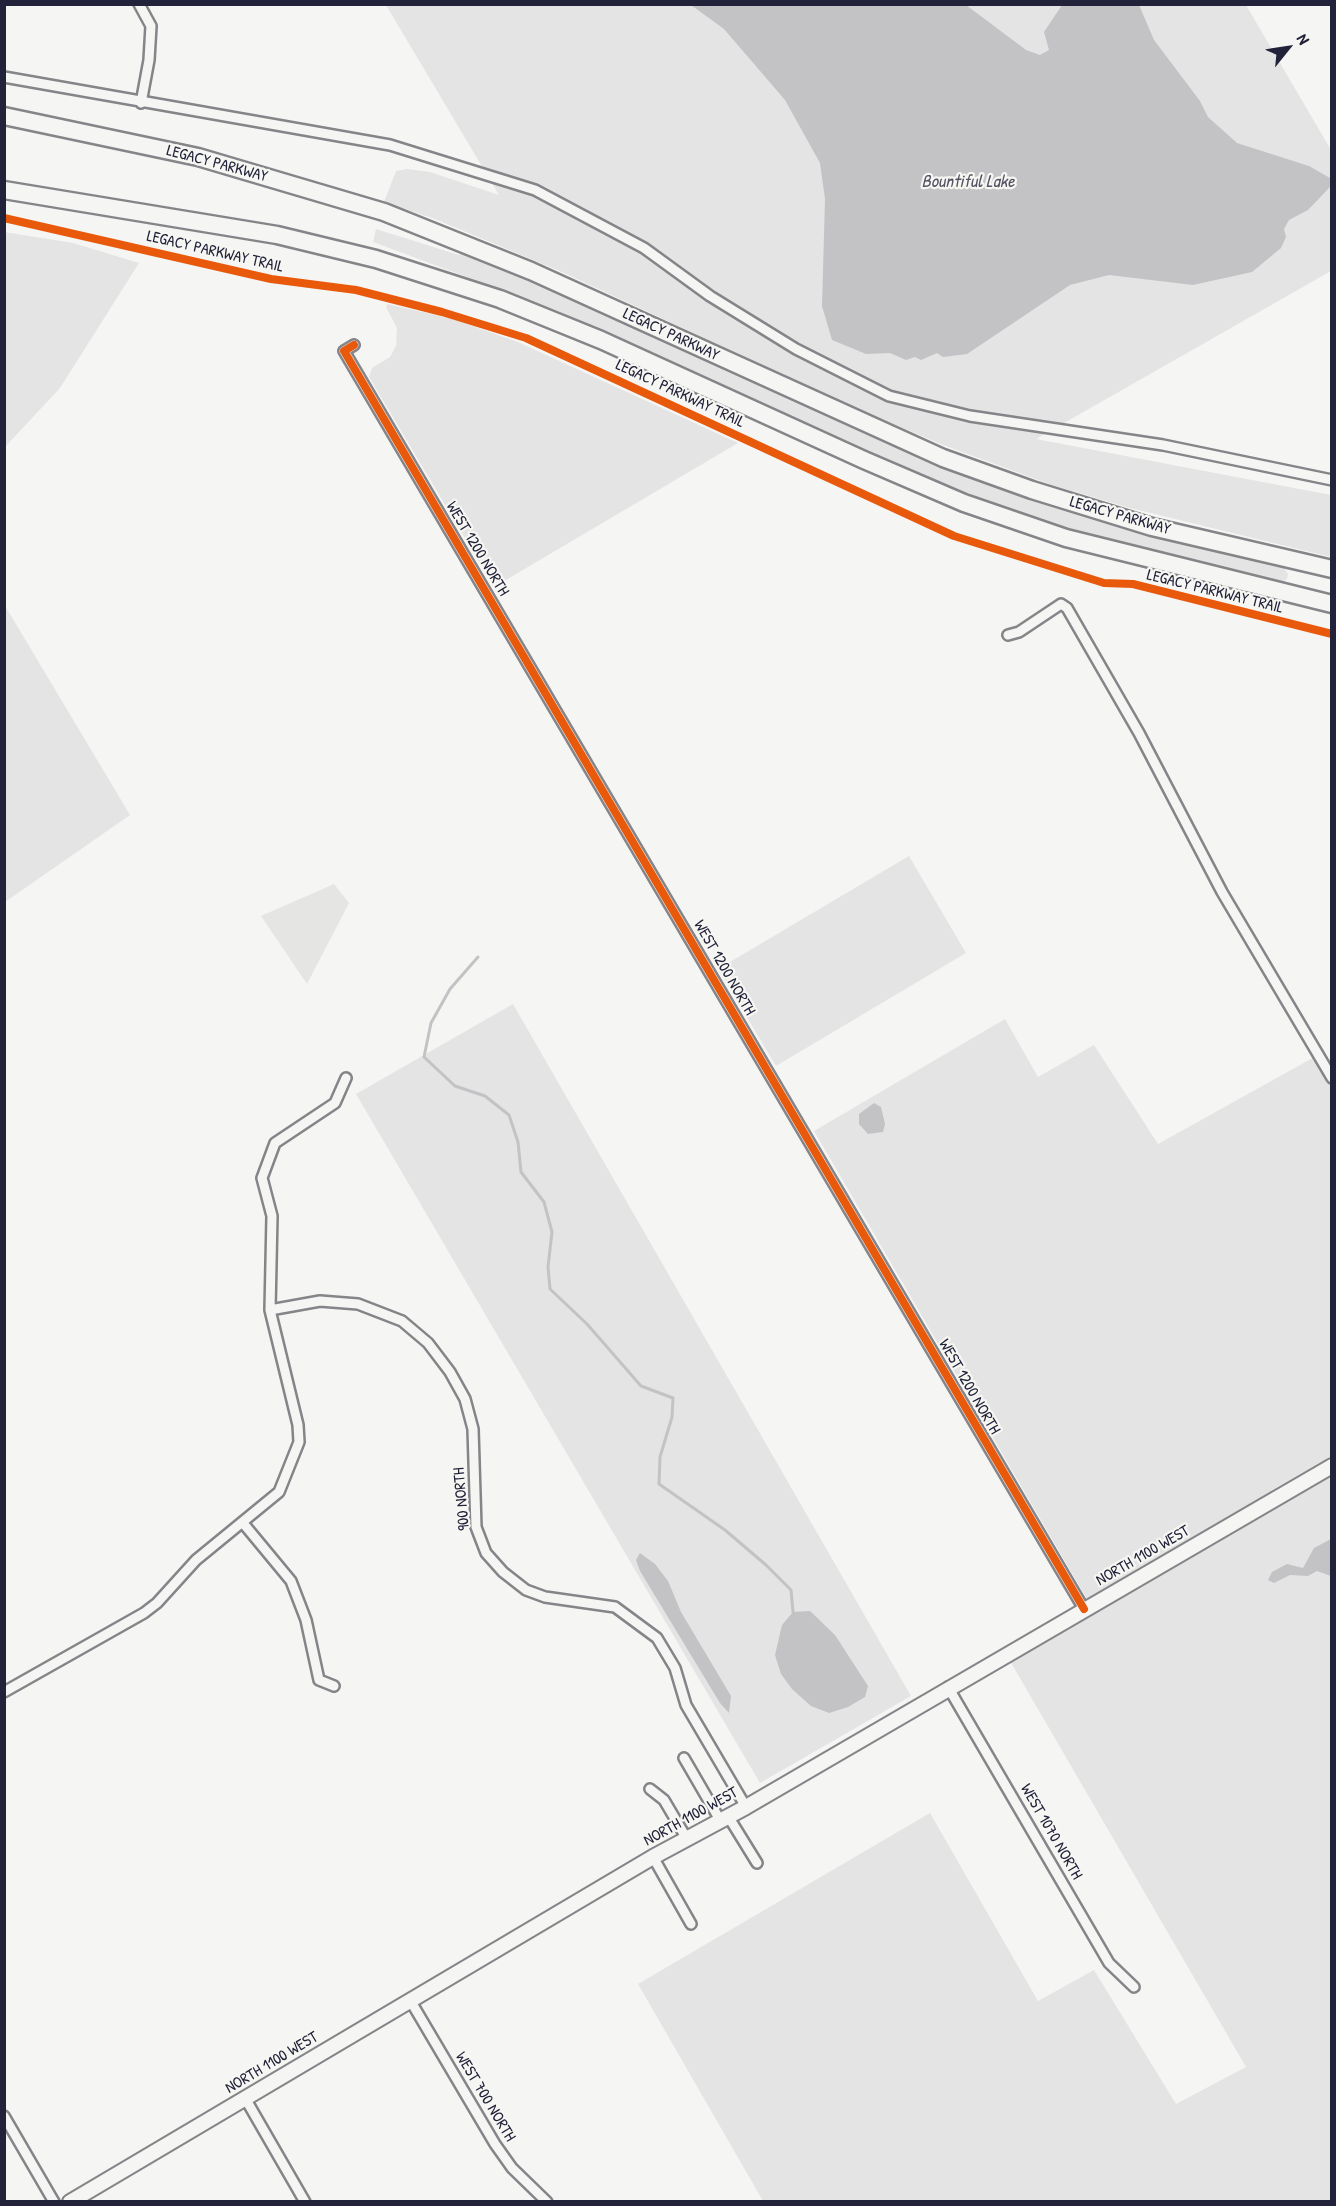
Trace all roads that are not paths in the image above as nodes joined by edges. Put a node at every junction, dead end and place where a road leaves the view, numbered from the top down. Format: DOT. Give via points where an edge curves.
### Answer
graph roads {
  1 [pos="138,4"];
  2 [pos="4,77"];
  3 [pos="141,103"];
  4 [pos="4,116"];
  5 [pos="4,190"];
  6 [pos="354,345"];
  7 [pos="1332,480"];
  8 [pos="1332,569"];
  9 [pos="1332,604"];
  10 [pos="1008,634"];
  11 [pos="346,1078"];
  12 [pos="1332,1078"];
  13 [pos="270,1310"];
  14 [pos="1332,1466"];
  15 [pos="243,1523"];
  16 [pos="1084,1609"];
  17 [pos="334,1686"];
  18 [pos="948,1687"];
  19 [pos="4,1692"];
  20 [pos="684,1758"];
  21 [pos="650,1789"];
  22 [pos="746,1807"];
  23 [pos="724,1818"];
  24 [pos="687,1839"];
  25 [pos="653,1857"];
  26 [pos="757,1863"];
  27 [pos="691,1923"];
  28 [pos="1134,1987"];
  29 [pos="410,2000"];
  30 [pos="245,2098"];
  31 [pos="4,2116"];
  32 [pos="54,2202"];
  33 [pos="70,2202"];
  34 [pos="305,2202"];
  35 [pos="547,2202"];
  1 -- 3 [label="street" via="151,26"];
  2 -- 3 [label="street"];
  3 -- 7 [label="street" via="390,145 535,190 644,248 710,296 796,349 889,396 970,416 1162,445"];
  4 -- 8 [label="highway, LEGACY PARKWAY" via="198,157 384,212 531,271 943,458 1152,527"];
  5 -- 9 [label="highway, LEGACY PARKWAY" via="277,235 376,259 500,299 601,340 964,503 1066,538"];
  6 -- 16 [label="street, WEST 1200 NORTH" via="344,351"];
  10 -- 12 [label="street" via="1019,632 1061,604 1067,608 1139,733 1222,892"];
  11 -- 13 [label="street" via="335,1103 275,1143 262,1178 272,1215"];
  13 -- 15 [label="street" via="299,1442 279,1492"];
  13 -- 22 [label="street, 900 NORTH" via="320,1301 358,1304 402,1321 428,1343 465,1399 473,1430 476,1527 486,1553 526,1590 545,1597 615,1607 657,1638 675,1668 686,1705"];
  14 -- 16 [label="street, NORTH 1100 WEST"];
  15 -- 17 [label="street" via="291,1581 306,1620 319,1680"];
  15 -- 19 [label="street" via="196,1560 144,1613"];
  16 -- 18 [label="street, NORTH 1100 WEST"];
  18 -- 22 [label="street, NORTH 1100 WEST"];
  18 -- 28 [label="street, WEST 1070 NORTH" via="1109,1963"];
  20 -- 23 [label="street"];
  21 -- 24 [label="street" via="664,1800"];
  22 -- 23 [label="street, NORTH 1100 WEST"];
  23 -- 24 [label="street, NORTH 1100 WEST"];
  23 -- 26 [label="street"];
  24 -- 25 [label="street, NORTH 1100 WEST"];
  25 -- 27 [label="street"];
  25 -- 29 [label="street, NORTH 1100 WEST"];
  29 -- 30 [label="street, NORTH 1100 WEST"];
  29 -- 35 [label="street, WEST 700 NORTH" via="501,2152"];
  30 -- 33 [label="street, NORTH 1100 WEST"];
  30 -- 34 [label="street"];
  31 -- 32 [label="street"];
}
